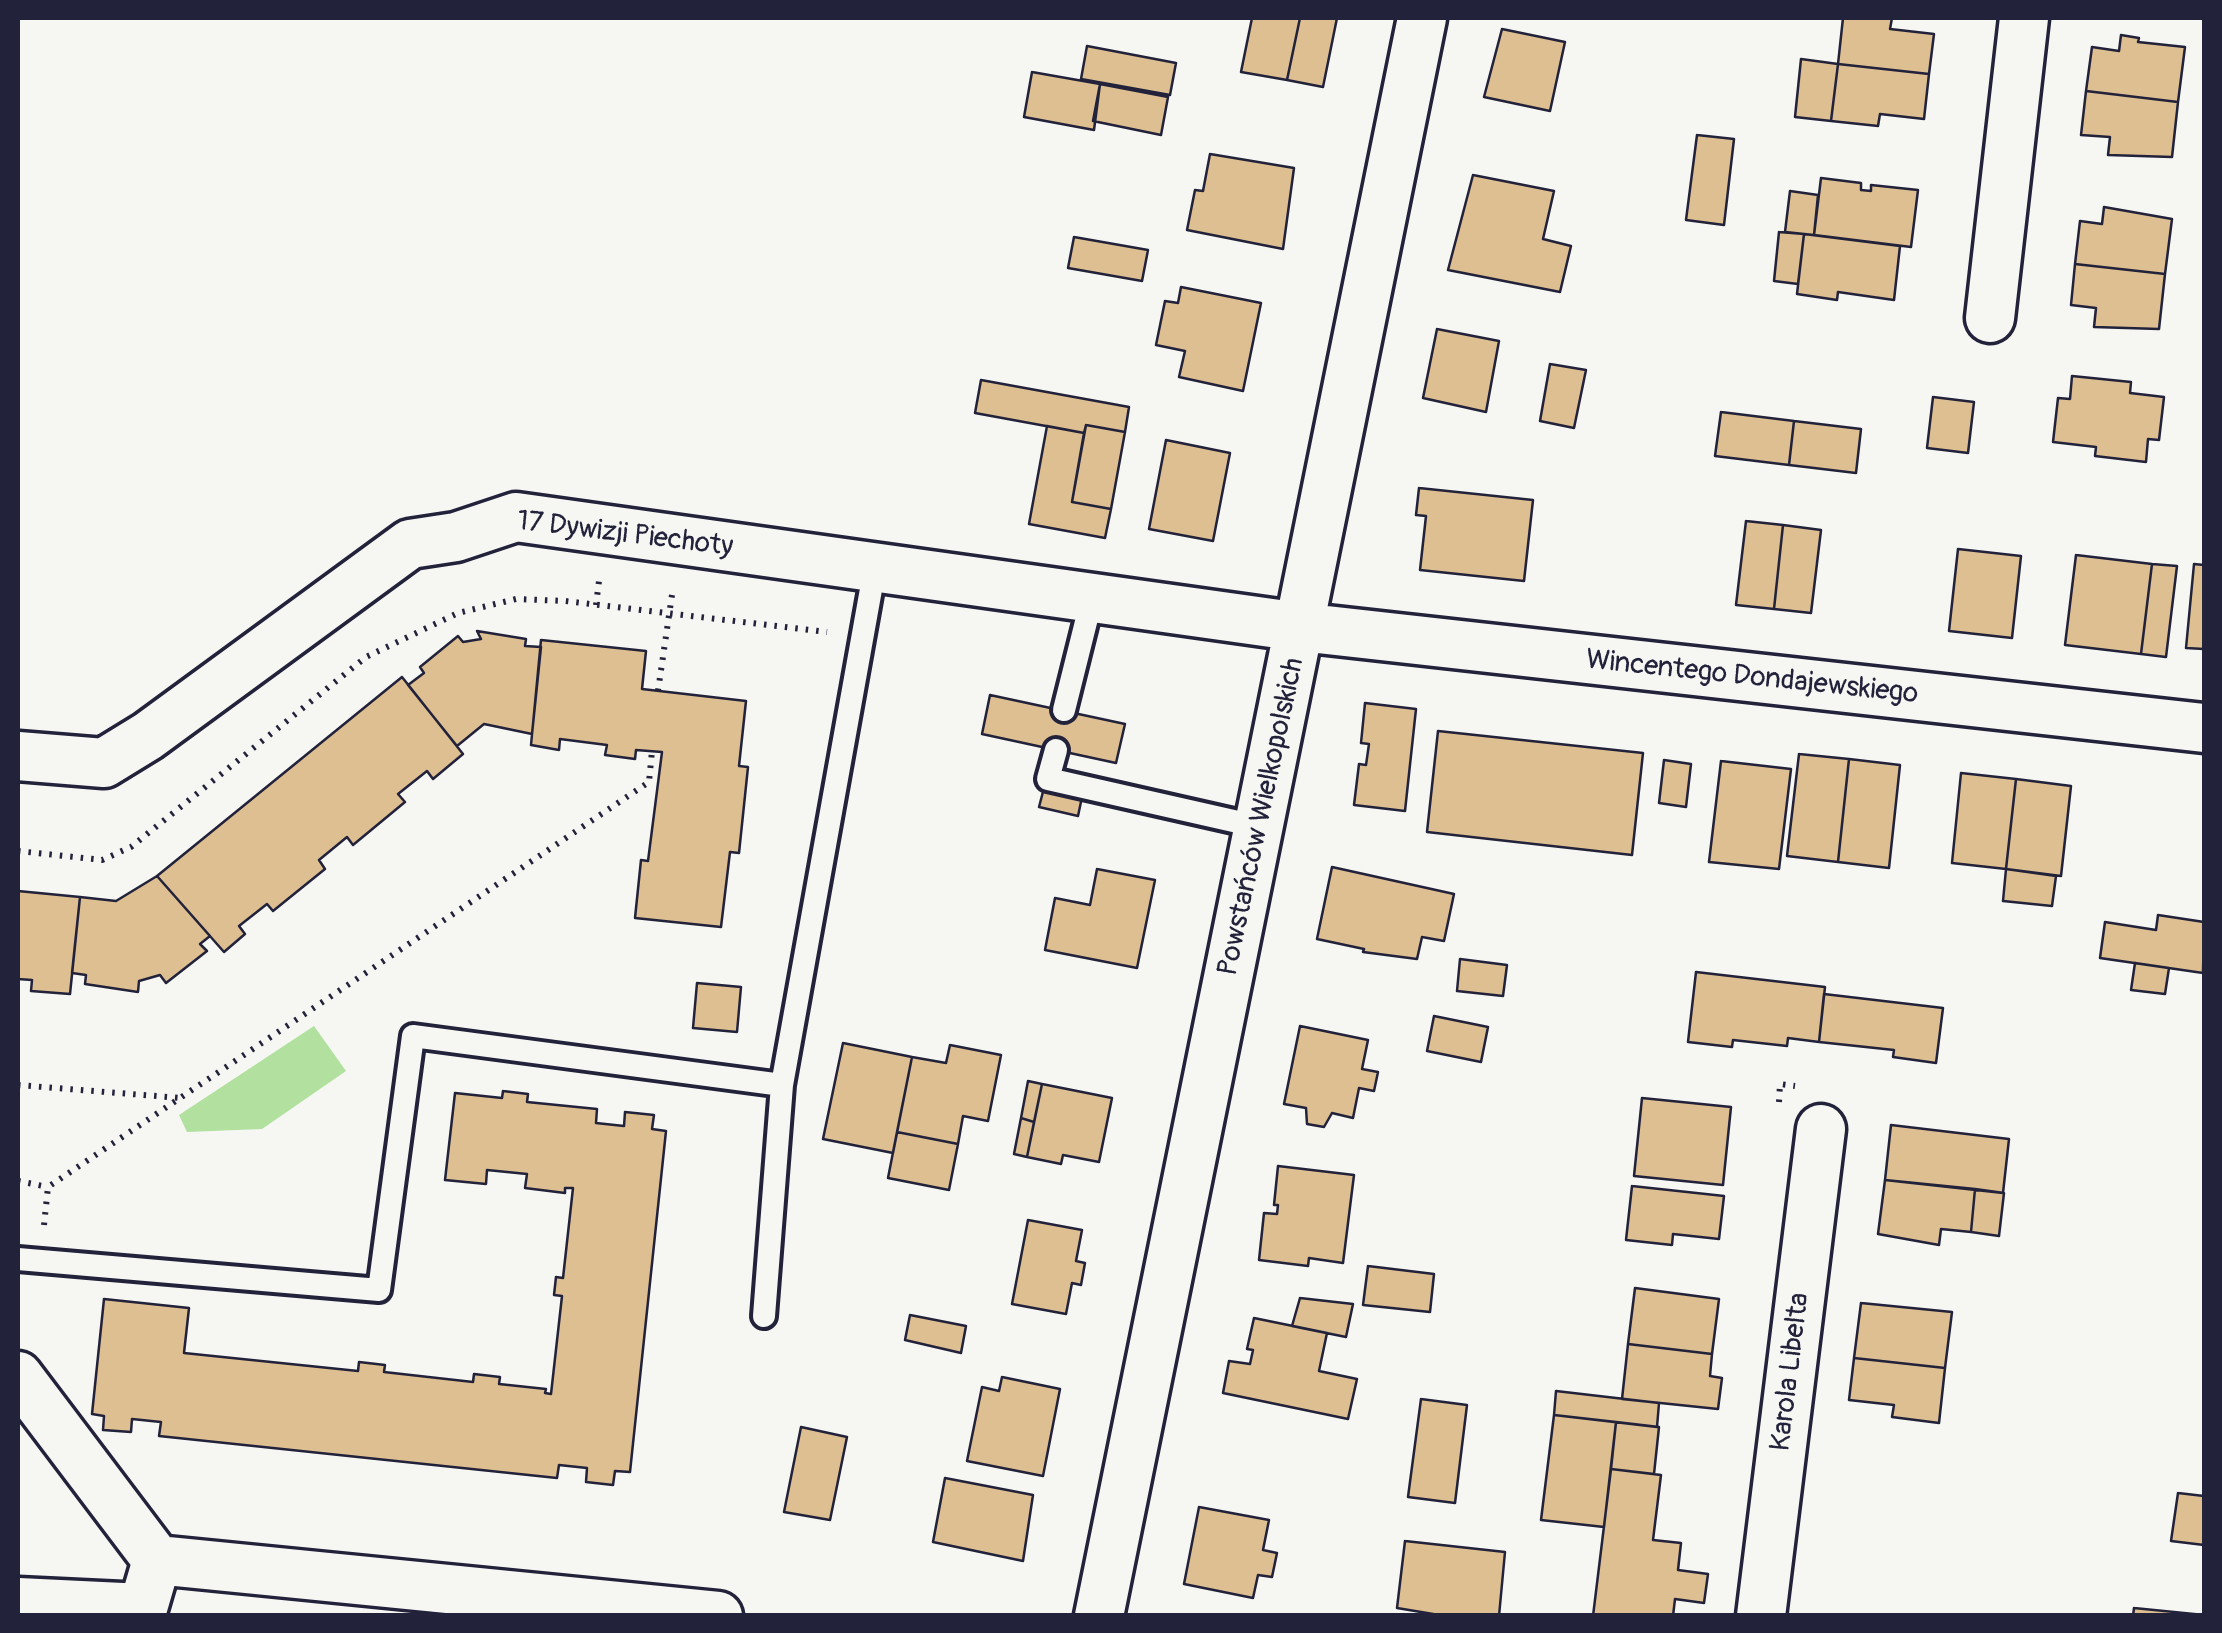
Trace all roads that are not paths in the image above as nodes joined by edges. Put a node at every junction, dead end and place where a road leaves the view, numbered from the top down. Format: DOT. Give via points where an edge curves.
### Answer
graph roads {
  1 [pos="1422,18"];
  2 [pos="2024,18"];
  3 [pos="1990,318"];
  4 [pos="875,567"];
  5 [pos="1092,598"];
  6 [pos="1300,628"];
  7 [pos="1064,710"];
  8 [pos="2204,728"];
  9 [pos="1056,750"];
  10 [pos="18,756"];
  11 [pos="1260,827"];
  12 [pos="782,1085"];
  13 [pos="1821,1129"];
  14 [pos="29,1260"];
  15 [pos="764,1316"];
  16 [pos="18,1376"];
  17 [pos="158,1560"];
  18 [pos="18,1602"];
  19 [pos="143,1612"];
  20 [pos="718,1616"];
  21 [pos="1098,1616"];
  22 [pos="1761,1616"];
  1 -- 6 [label="street, Powstańców Wielkopolskich"];
  2 -- 3 [label="street"];
  4 -- 5 [label="street, 17 Dywizji Piechoty"];
  4 -- 10 [label="street, 17 Dywizji Piechoty" via="516,517 410,544 104,763"];
  4 -- 12 [label="lane"];
  5 -- 6 [label="street, 17 Dywizji Piechoty"];
  5 -- 7 [label="lane"];
  6 -- 8 [label="street, Wincentego Dondajewskiego"];
  6 -- 11 [label="street, Powstańców Wielkopolskich"];
  9 -- 11 [label="lane" via="1048,780"];
  11 -- 21 [label="street, Powstańców Wielkopolskich"];
  12 -- 14 [label="lane" via="413,1036 379,1290"];
  12 -- 15 [label="lane"];
  13 -- 22 [label="street, Karola Libelta"];
  16 -- 17 [label="street"];
  17 -- 19 [label="street"];
  17 -- 20 [label="street"];
  18 -- 19 [label="street"];
}
